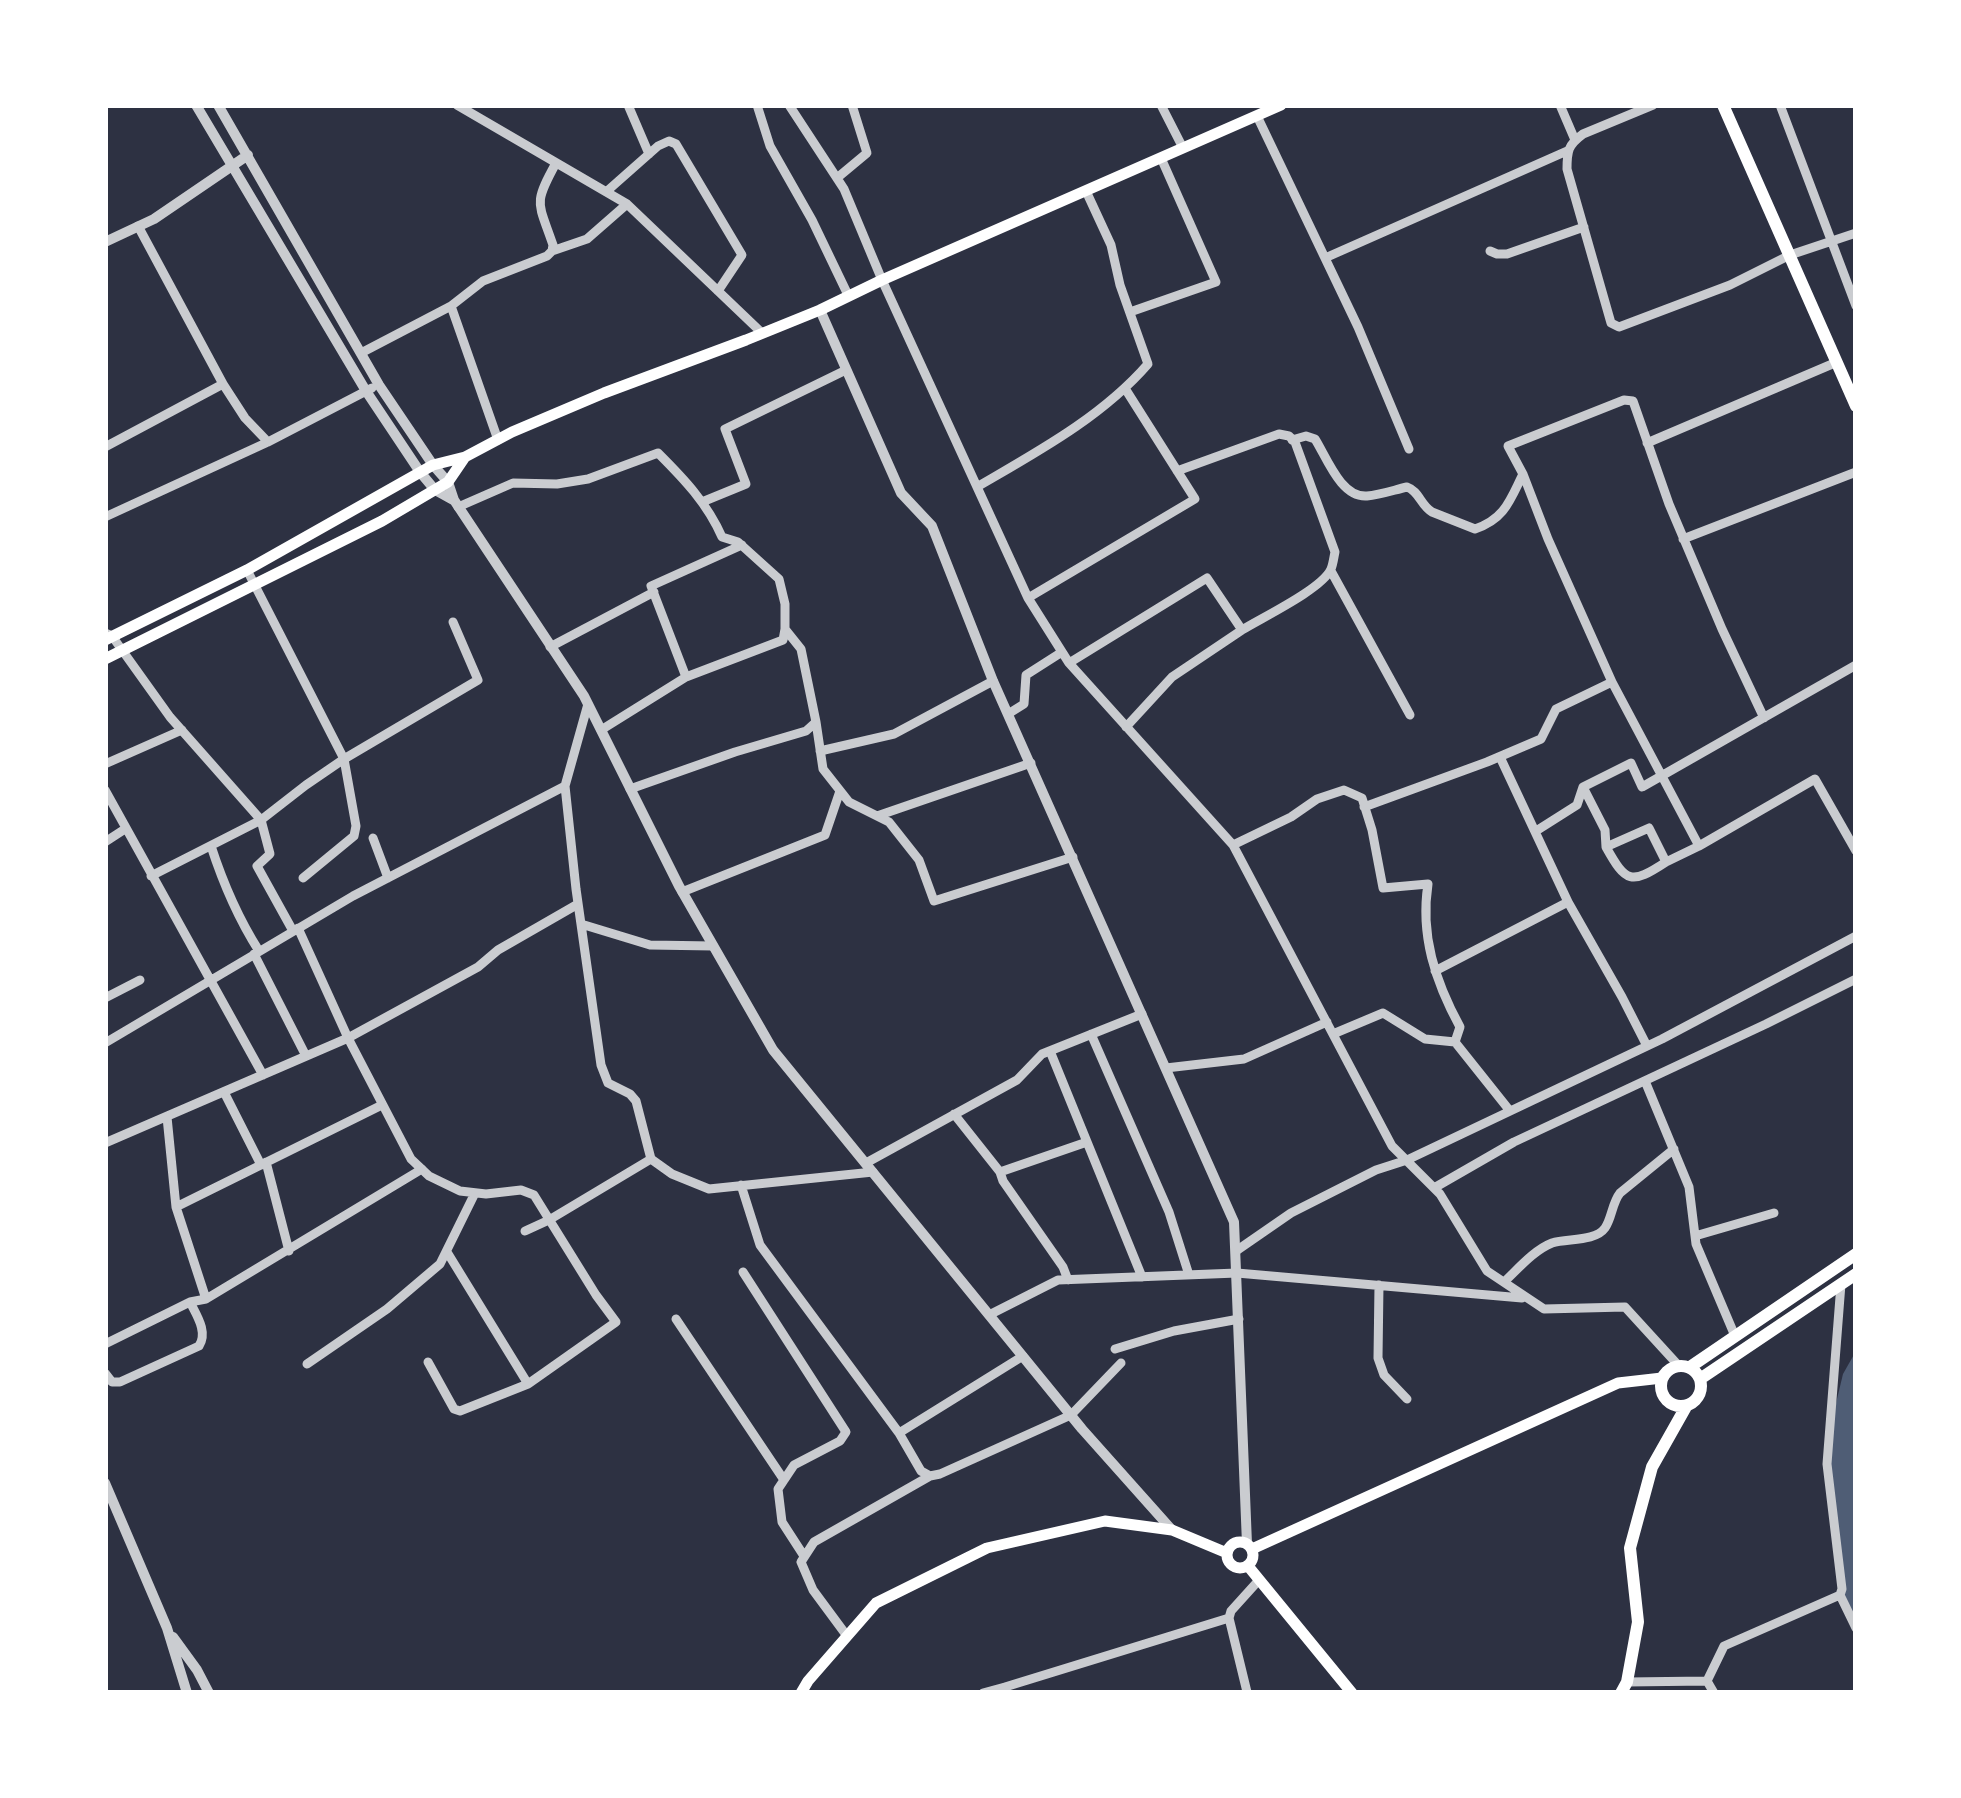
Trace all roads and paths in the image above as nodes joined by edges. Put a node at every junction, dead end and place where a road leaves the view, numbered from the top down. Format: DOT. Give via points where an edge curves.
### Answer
graph roads {
  1 [pos="219,105"];
  2 [pos="458,105"];
  3 [pos="628,105"];
  4 [pos="757,105"];
  5 [pos="789,105"];
  6 [pos="852,105"];
  7 [pos="1161,105"];
  8 [pos="1281,105"];
  9 [pos="1560,105"];
  10 [pos="1653,105"];
  11 [pos="1723,105"];
  12 [pos="1780,105"];
  13 [pos="199,109"];
  14 [pos="1256,116"];
  15 [pos="1575,140"];
  16 [pos="1183,148"];
  17 [pos="1567,152"];
  18 [pos="649,154"];
  19 [pos="248,155"];
  20 [pos="1161,158"];
  21 [pos="556,163"];
  22 [pos="232,166"];
  23 [pos="836,178"];
  24 [pos="1086,191"];
  25 [pos="606,192"];
  26 [pos="627,204"];
  27 [pos="138,226"];
  28 [pos="1584,227"];
  29 [pos="1856,233"];
  30 [pos="105,242"];
  31 [pos="1831,242"];
  32 [pos="552,251"];
  33 [pos="1490,251"];
  34 [pos="1790,256"];
  35 [pos="1325,258"];
  36 [pos="882,280"];
  37 [pos="718,291"];
  38 [pos="848,295"];
  39 [pos="452,306"];
  40 [pos="1856,306"];
  41 [pos="820,310"];
  42 [pos="1130,312"];
  43 [pos="762,333"];
  44 [pos="361,353"];
  45 [pos="1837,362"];
  46 [pos="846,370"];
  47 [pos="222,384"];
  48 [pos="379,384"];
  49 [pos="1126,390"];
  50 [pos="366,391"];
  51 [pos="1856,406"];
  52 [pos="498,440"];
  53 [pos="1292,440"];
  54 [pos="268,442"];
  55 [pos="1647,443"];
  56 [pos="105,446"];
  57 [pos="1409,449"];
  58 [pos="464,457"];
  59 [pos="433,465"];
  60 [pos="1177,471"];
  61 [pos="420,472"];
  62 [pos="1856,472"];
  63 [pos="1523,474"];
  64 [pos="448,482"];
  65 [pos="976,487"];
  66 [pos="435,490"];
  67 [pos="702,502"];
  68 [pos="456,504"];
  69 [pos="105,518"];
  70 [pos="1683,538"];
  71 [pos="742,546"];
  72 [pos="246,570"];
  73 [pos="1331,570"];
  74 [pos="255,586"];
  75 [pos="654,592"];
  76 [pos="1028,598"];
  77 [pos="454,622"];
  78 [pos="786,629"];
  79 [pos="1242,630"];
  80 [pos="108,637"];
  81 [pos="550,647"];
  82 [pos="122,650"];
  83 [pos="1062,652"];
  84 [pos="105,660"];
  85 [pos="1070,664"];
  86 [pos="1856,665"];
  87 [pos="686,677"];
  88 [pos="993,681"];
  89 [pos="1612,682"];
  90 [pos="588,704"];
  91 [pos="1008,714"];
  92 [pos="1410,715"];
  93 [pos="1764,718"];
  94 [pos="816,722"];
  95 [pos="1126,727"];
  96 [pos="182,730"];
  97 [pos="601,730"];
  98 [pos="820,751"];
  99 [pos="1500,757"];
  100 [pos="344,759"];
  101 [pos="1031,763"];
  102 [pos="105,764"];
  103 [pos="1662,777"];
  104 [pos="565,786"];
  105 [pos="1583,787"];
  106 [pos="630,789"];
  107 [pos="105,790"];
  108 [pos="840,791"];
  109 [pos="1364,807"];
  110 [pos="876,816"];
  111 [pos="261,820"];
  112 [pos="125,829"];
  113 [pos="1536,831"];
  114 [pos="373,838"];
  115 [pos="105,842"];
  116 [pos="1232,845"];
  117 [pos="210,846"];
  118 [pos="1699,846"];
  119 [pos="1606,847"];
  120 [pos="1856,851"];
  121 [pos="1073,857"];
  122 [pos="1666,862"];
  123 [pos="152,876"];
  124 [pos="304,878"];
  125 [pos="388,878"];
  126 [pos="682,892"];
  127 [pos="1568,902"];
  128 [pos="578,904"];
  129 [pos="581,924"];
  130 [pos="296,930"];
  131 [pos="1856,936"];
  132 [pos="713,946"];
  133 [pos="256,953"];
  134 [pos="1435,971"];
  135 [pos="1856,979"];
  136 [pos="140,980"];
  137 [pos="210,980"];
  138 [pos="105,998"];
  139 [pos="1142,1014"];
  140 [pos="1327,1022"];
  141 [pos="1092,1034"];
  142 [pos="1333,1034"];
  143 [pos="348,1038"];
  144 [pos="1455,1042"];
  145 [pos="105,1044"];
  146 [pos="1647,1046"];
  147 [pos="1050,1051"];
  148 [pos="306,1056"];
  149 [pos="1166,1068"];
  150 [pos="263,1075"];
  151 [pos="1646,1081"];
  152 [pos="224,1092"];
  153 [pos="382,1105"];
  154 [pos="1510,1111"];
  155 [pos="954,1114"];
  156 [pos="167,1118"];
  157 [pos="1088,1142"];
  158 [pos="105,1143"];
  159 [pos="1674,1149"];
  160 [pos="651,1159"];
  161 [pos="1407,1160"];
  162 [pos="264,1164"];
  163 [pos="869,1167"];
  164 [pos="422,1169"];
  165 [pos="1000,1172"];
  166 [pos="741,1185"];
  167 [pos="1434,1188"];
  168 [pos="476,1193"];
  169 [pos="176,1207"];
  170 [pos="1774,1213"];
  171 [pos="549,1220"];
  172 [pos="525,1231"];
  173 [pos="1695,1236"];
  174 [pos="289,1251"];
  175 [pos="1236,1251"];
  176 [pos="447,1252"];
  177 [pos="1856,1254"];
  178 [pos="743,1272"];
  179 [pos="1237,1273"];
  180 [pos="1856,1274"];
  181 [pos="1188,1275"];
  182 [pos="1142,1277"];
  183 [pos="1068,1280"];
  184 [pos="1504,1282"];
  185 [pos="1841,1284"];
  186 [pos="1380,1286"];
  187 [pos="1528,1298"];
  188 [pos="206,1299"];
  189 [pos="190,1302"];
  190 [pos="989,1314"];
  191 [pos="676,1319"];
  192 [pos="1239,1319"];
  193 [pos="1735,1336"];
  194 [pos="105,1344"];
  195 [pos="1115,1349"];
  196 [pos="1022,1356"];
  197 [pos="428,1362"];
  198 [pos="1121,1363"];
  199 [pos="307,1364"];
  200 [pos="1689,1370"];
  201 [pos="105,1374"];
  202 [pos="1662,1378"];
  203 [pos="528,1384"];
  204 [pos="1407,1399"];
  205 [pos="1687,1405"];
  206 [pos="1071,1415"];
  207 [pos="900,1434"];
  208 [pos="930,1476"];
  209 [pos="784,1480"];
  210 [pos="105,1482"];
  211 [pos="1172,1530"];
  212 [pos="1250,1547"];
  213 [pos="1227,1553"];
  214 [pos="804,1556"];
  215 [pos="1248,1566"];
  216 [pos="1259,1580"];
  217 [pos="1840,1595"];
  218 [pos="1229,1618"];
  219 [pos="167,1628"];
  220 [pos="1856,1628"];
  221 [pos="847,1636"];
  222 [pos="1707,1681"];
  223 [pos="1624,1687"];
  224 [pos="1006,1690"];
  225 [pos="188,1693"];
  226 [pos="209,1693"];
  227 [pos="800,1693"];
  228 [pos="983,1693"];
  229 [pos="1245,1693"];
  230 [pos="1352,1693"];
  231 [pos="1714,1693"];
  1 -- 13 [label="street"];
  1 -- 19 [label="street"];
  2 -- 21 [label="street"];
  3 -- 18 [label="street"];
  4 -- 38 [label="street" via="770,146"];
  5 -- 23 [label="street"];
  6 -- 23 [label="street" via="867,153"];
  7 -- 16 [label="street"];
  8 -- 14 [label="main road"];
  9 -- 15 [label="street"];
  10 -- 15 [label="street"];
  11 -- 34 [label="main road"];
  12 -- 31 [label="street"];
  13 -- 22 [label="street"];
  14 -- 16 [label="main road"];
  14 -- 35 [label="street"];
  15 -- 17 [label="street"];
  16 -- 20 [label="main road"];
  17 -- 28 [label="street"];
  17 -- 35 [label="street"];
  18 -- 25 [label="street"];
  18 -- 37 [label="street" via="669,141 676,144 739,247 740,260"];
  19 -- 22 [label="street"];
  19 -- 44 [label="street"];
  20 -- 24 [label="main road"];
  20 -- 42 [label="street" via="1216,282"];
  21 -- 25 [label="street"];
  21 -- 32 [label="street" via="539,197"];
  22 -- 27 [label="street"];
  22 -- 50 [label="street"];
  23 -- 36 [label="street"];
  24 -- 36 [label="main road"];
  24 -- 42 [label="street" via="1111,245"];
  25 -- 26 [label="street"];
  26 -- 32 [label="street" via="587,239"];
  26 -- 37 [label="street"];
  27 -- 30 [label="street"];
  27 -- 47 [label="street"];
  28 -- 33 [label="street" via="1507,254"];
  28 -- 34 [label="street" via="1611,323 1619,327"];
  29 -- 31 [label="street"];
  31 -- 34 [label="street"];
  31 -- 40 [label="street"];
  32 -- 39 [label="street" via="483,280"];
  34 -- 45 [label="main road"];
  35 -- 57 [label="street"];
  36 -- 38 [label="main road"];
  36 -- 65 [label="street"];
  37 -- 43 [label="street"];
  38 -- 41 [label="main road"];
  39 -- 44 [label="street"];
  39 -- 52 [label="street"];
  41 -- 43 [label="main road"];
  41 -- 46 [label="street"];
  42 -- 49 [label="street" via="1148,364"];
  43 -- 52 [label="main road"];
  44 -- 48 [label="street"];
  45 -- 51 [label="main road"];
  45 -- 55 [label="street"];
  46 -- 67 [label="street" via="725,429 746,484"];
  46 -- 88 [label="street" via="901,493 932,526"];
  47 -- 54 [label="street"];
  47 -- 56 [label="street"];
  48 -- 50 [label="street"];
  48 -- 59 [label="street"];
  49 -- 60 [label="street"];
  49 -- 65 [label="street"];
  50 -- 54 [label="street"];
  50 -- 61 [label="street"];
  52 -- 58 [label="main road"];
  53 -- 60 [label="street" via="1279,434"];
  53 -- 63 [label="street" via="1315,439 1352,494 1407,487 1432,512 1476,529 1495,521"];
  53 -- 73 [label="street" via="1334,552"];
  54 -- 69 [label="street"];
  55 -- 63 [label="street" via="1632,401 1624,400 1508,446"];
  55 -- 70 [label="street"];
  58 -- 59 [label="main road"];
  58 -- 64 [label="main road"];
  59 -- 61 [label="main road"];
  59 -- 64 [label="street"];
  60 -- 76 [label="street" via="1195,499"];
  61 -- 66 [label="street"];
  61 -- 72 [label="main road"];
  62 -- 70 [label="street"];
  63 -- 89 [label="street"];
  64 -- 66 [label="main road"];
  64 -- 68 [label="street"];
  65 -- 76 [label="street"];
  66 -- 68 [label="street"];
  66 -- 74 [label="main road"];
  67 -- 68 [label="street" via="658,453 588,478 513,484"];
  67 -- 71 [label="street" via="722,538"];
  68 -- 81 [label="street"];
  70 -- 93 [label="street"];
  71 -- 75 [label="street" via="652,586"];
  71 -- 78 [label="street" via="779,579"];
  72 -- 74 [label="street"];
  72 -- 80 [label="main road"];
  73 -- 79 [label="street" via="1320,584"];
  73 -- 92 [label="street"];
  74 -- 82 [label="main road"];
  74 -- 100 [label="street"];
  75 -- 81 [label="street"];
  75 -- 87 [label="street"];
  76 -- 83 [label="street"];
  77 -- 100 [label="street" via="478,680"];
  78 -- 87 [label="street" via="783,640"];
  78 -- 94 [label="street" via="801,648"];
  79 -- 85 [label="street" via="1207,578"];
  79 -- 95 [label="street" via="1172,677"];
  80 -- 82 [label="street"];
  81 -- 90 [label="street"];
  82 -- 84 [label="main road"];
  82 -- 96 [label="street"];
  83 -- 85 [label="street"];
  83 -- 91 [label="street" via="1026,676 1024,704"];
  85 -- 95 [label="street"];
  86 -- 93 [label="street"];
  87 -- 97 [label="street"];
  88 -- 91 [label="street"];
  88 -- 98 [label="street" via="894,734"];
  89 -- 99 [label="street" via="1556,709 1541,740"];
  89 -- 103 [label="street"];
  90 -- 97 [label="street"];
  90 -- 104 [label="street"];
  91 -- 101 [label="street"];
  93 -- 103 [label="street"];
  94 -- 98 [label="street"];
  94 -- 106 [label="street" via="806,731"];
  95 -- 116 [label="street"];
  96 -- 102 [label="street"];
  96 -- 111 [label="street"];
  97 -- 106 [label="street"];
  98 -- 108 [label="street" via="823,769"];
  99 -- 109 [label="street"];
  99 -- 113 [label="street"];
  100 -- 111 [label="street"];
  100 -- 124 [label="street" via="354,836"];
  101 -- 110 [label="street"];
  101 -- 121 [label="street"];
  103 -- 105 [label="street" via="1642,787 1631,764"];
  103 -- 118 [label="street"];
  104 -- 125 [label="street"];
  104 -- 128 [label="street"];
  105 -- 113 [label="street" via="1577,805"];
  105 -- 119 [label="street" via="1605,830"];
  106 -- 126 [label="street"];
  107 -- 112 [label="street"];
  108 -- 110 [label="street"];
  108 -- 126 [label="street" via="825,836"];
  109 -- 116 [label="street" via="1362,798 1344,790"];
  109 -- 134 [label="street" via="1383,888 1428,884 1424,911"];
  110 -- 121 [label="street" via="889,822 918,860 934,901"];
  111 -- 117 [label="street"];
  111 -- 130 [label="street" via="270,854 257,866"];
  112 -- 115 [label="street"];
  112 -- 123 [label="street"];
  113 -- 127 [label="street"];
  114 -- 125 [label="street"];
  116 -- 140 [label="street"];
  117 -- 123 [label="street"];
  117 -- 133 [label="street"];
  118 -- 120 [label="street" via="1815,780"];
  118 -- 122 [label="street"];
  119 -- 122 [label="street" via="1620,871 1636,878"];
  119 -- 122 [label="street" via="1648,828"];
  121 -- 139 [label="street"];
  123 -- 137 [label="street"];
  125 -- 130 [label="street"];
  126 -- 132 [label="street"];
  127 -- 134 [label="street"];
  127 -- 146 [label="street"];
  128 -- 129 [label="street"];
  128 -- 143 [label="street"];
  129 -- 132 [label="street" via="650,945"];
  129 -- 160 [label="street" via="601,1065 608,1083 636,1102"];
  130 -- 133 [label="street"];
  130 -- 143 [label="street"];
  131 -- 146 [label="street"];
  132 -- 163 [label="street" via="774,1050"];
  133 -- 137 [label="street"];
  133 -- 148 [label="street"];
  134 -- 144 [label="street" via="1460,1027"];
  135 -- 151 [label="street"];
  136 -- 138 [label="street"];
  137 -- 145 [label="street"];
  137 -- 150 [label="street"];
  139 -- 141 [label="street"];
  139 -- 149 [label="street"];
  140 -- 142 [label="street"];
  140 -- 149 [label="street" via="1244,1059"];
  141 -- 147 [label="street"];
  141 -- 181 [label="street" via="1169,1212"];
  142 -- 144 [label="street" via="1382,1013 1424,1039"];
  142 -- 161 [label="street" via="1392,1146"];
  143 -- 148 [label="street"];
  143 -- 153 [label="street"];
  144 -- 154 [label="street"];
  146 -- 154 [label="street"];
  147 -- 155 [label="street" via="1017,1080"];
  147 -- 157 [label="street"];
  148 -- 150 [label="street"];
  149 -- 175 [label="street" via="1234,1222"];
  150 -- 152 [label="street"];
  151 -- 159 [label="street"];
  151 -- 167 [label="street" via="1514,1142"];
  152 -- 156 [label="street"];
  152 -- 162 [label="street"];
  153 -- 162 [label="street"];
  153 -- 164 [label="street"];
  154 -- 161 [label="street"];
  155 -- 163 [label="street"];
  155 -- 165 [label="street"];
  156 -- 158 [label="street"];
  156 -- 169 [label="street"];
  157 -- 165 [label="street"];
  157 -- 182 [label="street"];
  159 -- 173 [label="street" via="1689,1188"];
  159 -- 184 [label="street" via="1620,1192 1599,1233 1546,1246"];
  160 -- 166 [label="street" via="709,1189"];
  160 -- 171 [label="street"];
  161 -- 167 [label="street"];
  161 -- 175 [label="street" via="1291,1213"];
  162 -- 169 [label="street"];
  162 -- 174 [label="street"];
  163 -- 166 [label="street"];
  163 -- 190 [label="street"];
  164 -- 168 [label="street"];
  164 -- 174 [label="street"];
  165 -- 183 [label="street"];
  166 -- 207 [label="street" via="760,1245"];
  167 -- 184 [label="street" via="1486,1271"];
  168 -- 171 [label="street" via="534,1195"];
  168 -- 176 [label="street"];
  169 -- 188 [label="street"];
  170 -- 173 [label="street"];
  171 -- 172 [label="street"];
  171 -- 203 [label="street" via="616,1322"];
  173 -- 193 [label="street"];
  174 -- 188 [label="street"];
  175 -- 179 [label="street"];
  176 -- 199 [label="street" via="387,1309"];
  176 -- 203 [label="street"];
  177 -- 193 [label="main road"];
  178 -- 209 [label="street" via="846,1432"];
  179 -- 181 [label="street"];
  179 -- 186 [label="street"];
  179 -- 192 [label="street"];
  180 -- 185 [label="main road"];
  181 -- 182 [label="street"];
  182 -- 183 [label="street"];
  183 -- 190 [label="street"];
  184 -- 187 [label="street"];
  185 -- 200 [label="main road"];
  185 -- 217 [label="street" via="1826,1464"];
  186 -- 187 [label="street"];
  186 -- 204 [label="street" via="1378,1358"];
  187 -- 200 [label="street" via="1544,1309 1626,1307"];
  188 -- 189 [label="street"];
  189 -- 194 [label="street"];
  189 -- 201 [label="street" via="203,1330 199,1346 120,1382"];
  190 -- 196 [label="street"];
  191 -- 209 [label="street"];
  192 -- 195 [label="street"];
  192 -- 212 [label="street"];
  193 -- 200 [label="main road"];
  196 -- 206 [label="street"];
  196 -- 207 [label="street"];
  197 -- 203 [label="street" via="460,1411"];
  198 -- 206 [label="street"];
  200 -- 202 [label="main road" via="1668,1370"];
  200 -- 205 [label="main road" via="1701,1385"];
  202 -- 205 [label="main road" via="1668,1402"];
  202 -- 212 [label="main road" via="1618,1383"];
  205 -- 223 [label="main road" via="1652,1467 1630,1548 1638,1622"];
  206 -- 208 [label="street"];
  206 -- 211 [label="street"];
  207 -- 208 [label="street"];
  208 -- 214 [label="street" via="814,1542"];
  209 -- 214 [label="street" via="778,1489 782,1522"];
  210 -- 219 [label="street"];
  211 -- 213 [label="main road"];
  211 -- 221 [label="main road" via="1105,1521 987,1548 876,1603"];
  212 -- 213 [label="main road" via="1234,1543"];
  212 -- 215 [label="main road"];
  213 -- 215 [label="main road" via="1233,1567"];
  214 -- 221 [label="street" via="800,1562 812,1590"];
  215 -- 216 [label="main road"];
  216 -- 218 [label="street"];
  216 -- 230 [label="main road"];
  217 -- 220 [label="street"];
  217 -- 222 [label="street" via="1724,1646"];
  218 -- 224 [label="street"];
  218 -- 229 [label="street"];
  219 -- 225 [label="street"];
  219 -- 226 [label="street"];
  221 -- 227 [label="main road"];
  222 -- 223 [label="street"];
  222 -- 231 [label="street"];
  224 -- 228 [label="street"];
}
